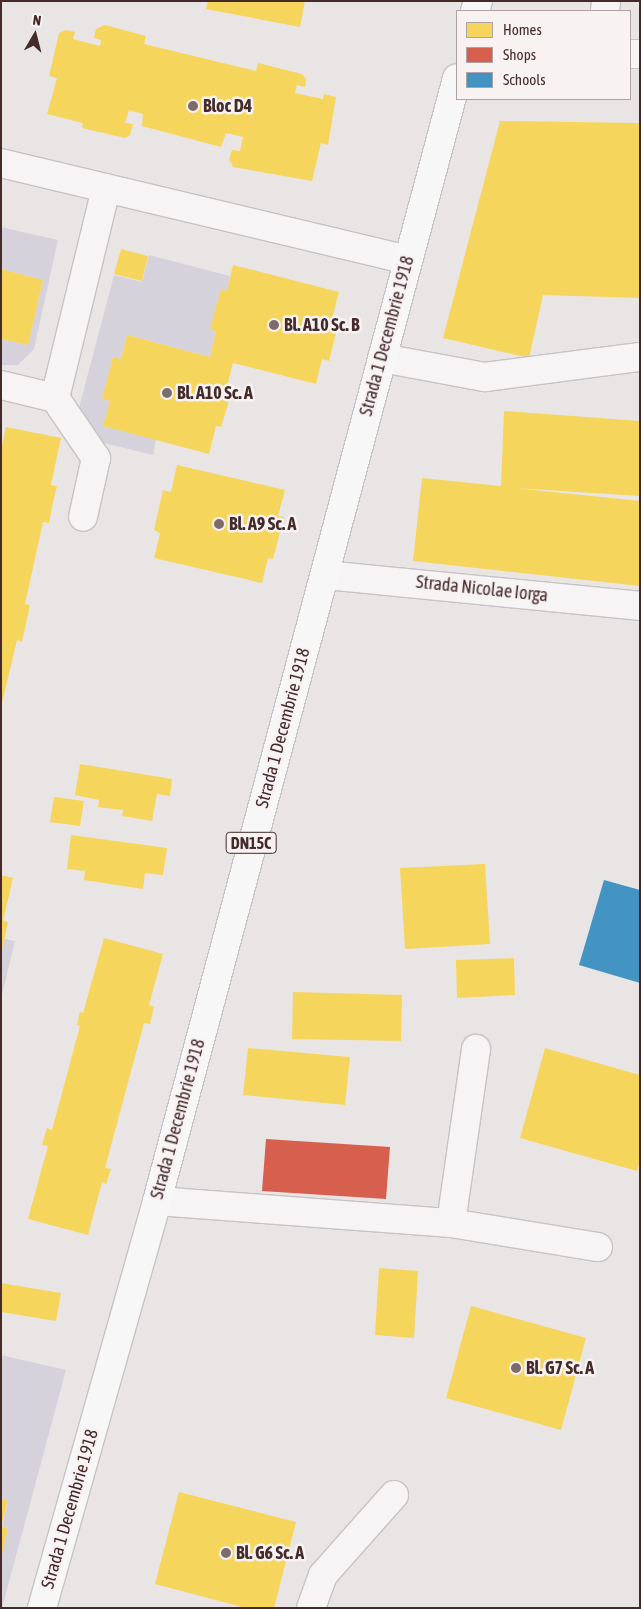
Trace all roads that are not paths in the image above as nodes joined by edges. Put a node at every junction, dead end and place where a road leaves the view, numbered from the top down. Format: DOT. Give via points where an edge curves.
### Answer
graph roads {
  1 [pos="456,82"];
  2 [pos="1,163"];
  3 [pos="106,188"];
  4 [pos="407,260"];
  5 [pos="640,357"];
  6 [pos="382,358"];
  7 [pos="1,385"];
  8 [pos="55,398"];
  9 [pos="83,517"];
  10 [pos="324,575"];
  11 [pos="640,606"];
  12 [pos="476,1049"];
  13 [pos="157,1201"];
  14 [pos="451,1223"];
  15 [pos="598,1247"];
  16 [pos="394,1495"];
  17 [pos="42,1608"];
  18 [pos="311,1608"];
  1 -- 4 [label="main road, Strada 1 Decembrie 1918 / DN15C"];
  2 -- 3 [label="street"];
  3 -- 4 [label="street"];
  3 -- 8 [label="street"];
  4 -- 6 [label="main road, Strada 1 Decembrie 1918 / DN15C"];
  5 -- 6 [label="street" via="485,377"];
  6 -- 10 [label="main road, Strada 1 Decembrie 1918 / DN15C"];
  7 -- 8 [label="street"];
  8 -- 9 [label="street" via="96,458"];
  10 -- 11 [label="street, Strada Nicolae Iorga"];
  10 -- 13 [label="main road, Strada 1 Decembrie 1918 / DN15C"];
  12 -- 14 [label="street"];
  13 -- 14 [label="street"];
  13 -- 17 [label="main road, Strada 1 Decembrie 1918 / DN15C"];
  14 -- 15 [label="street"];
  16 -- 18 [label="street" via="323,1574"];
}
